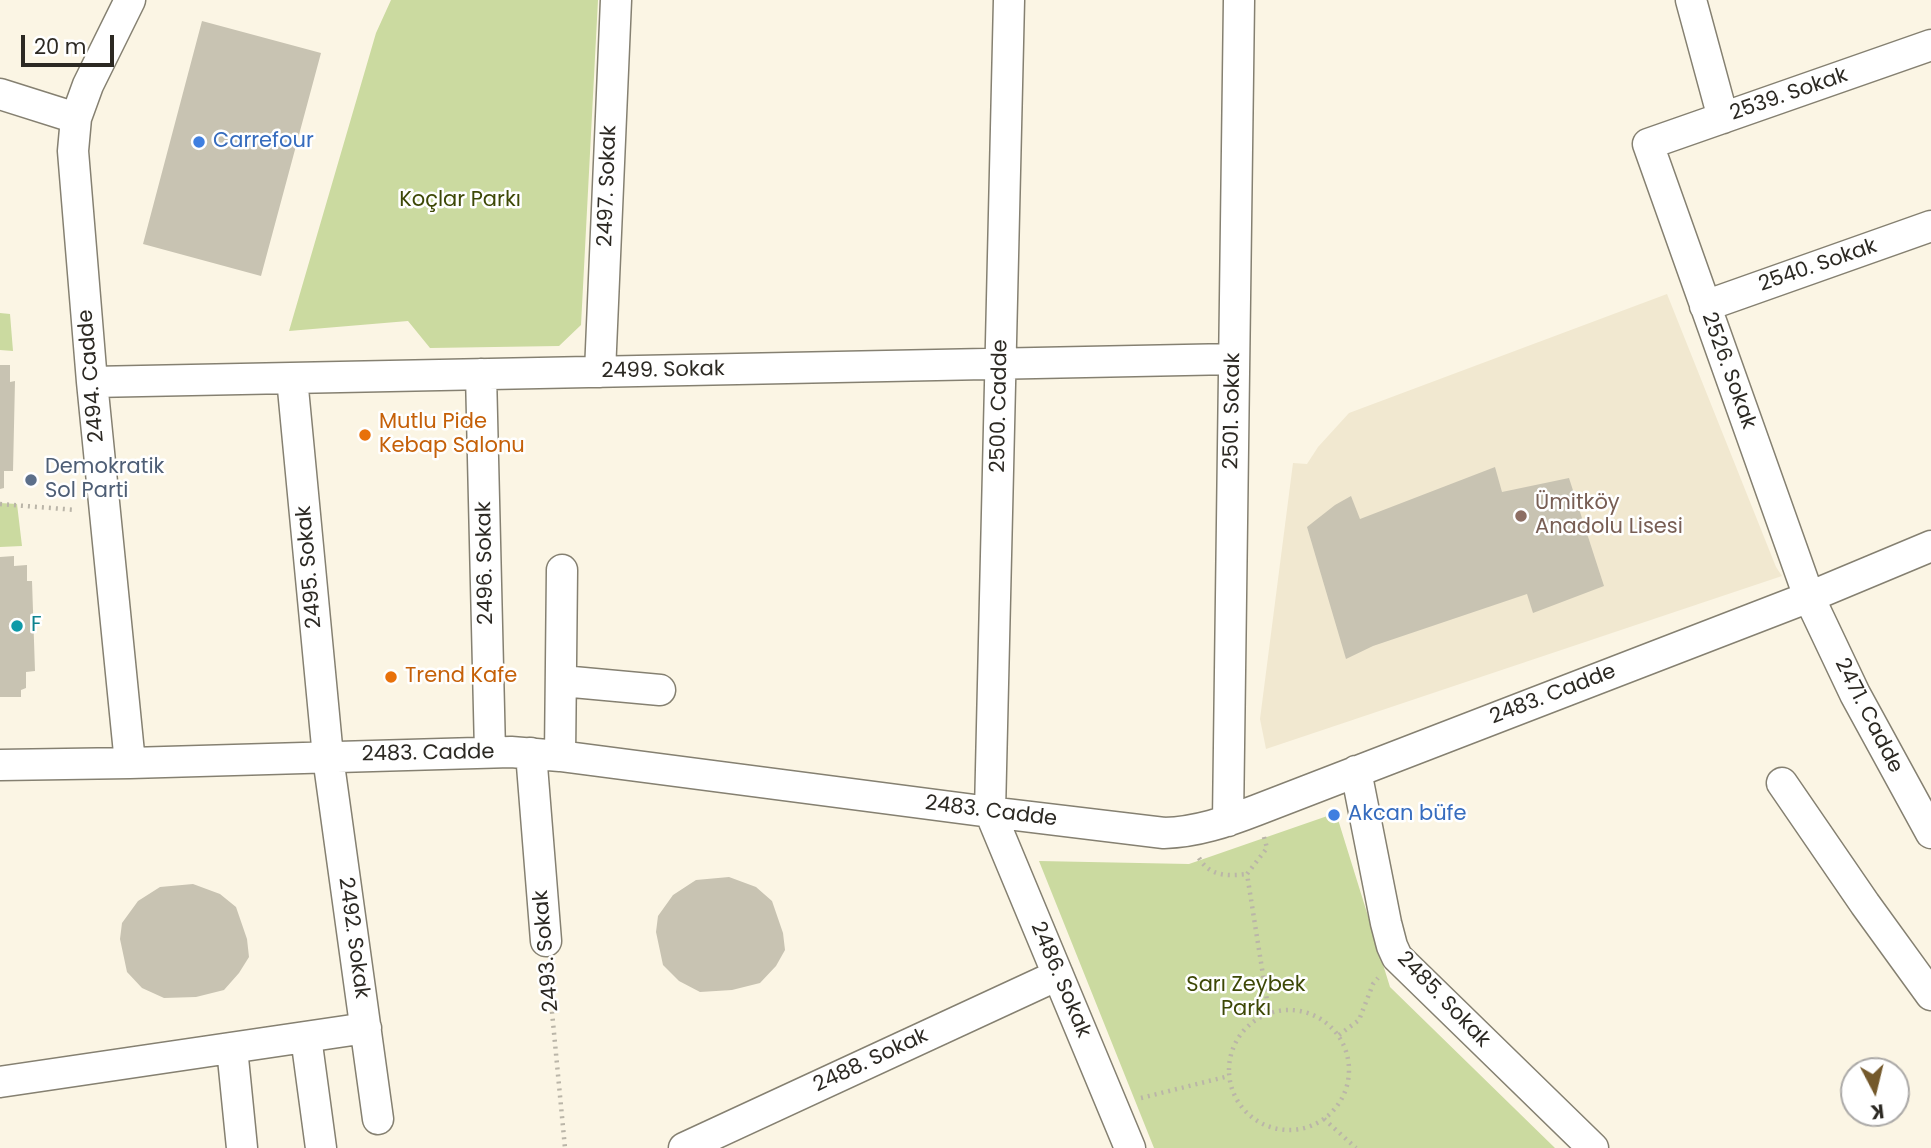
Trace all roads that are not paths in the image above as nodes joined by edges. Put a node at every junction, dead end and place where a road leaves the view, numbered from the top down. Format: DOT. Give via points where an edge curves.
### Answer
graph roads {
  1 [pos="130,0"];
  2 [pos="616,0"];
  3 [pos="1009,0"];
  4 [pos="1239,0"];
  5 [pos="1692,0"];
  6 [pos="1931,46"];
  7 [pos="0,94"];
  8 [pos="76,118"];
  9 [pos="1723,118"];
  10 [pos="1648,144"];
  11 [pos="1931,226"];
  12 [pos="1705,306"];
  13 [pos="1234,359"];
  14 [pos="1001,364"];
  15 [pos="600,372"];
  16 [pos="481,374"];
  17 [pos="292,378"];
  18 [pos="92,382"];
  19 [pos="1931,547"];
  20 [pos="562,570"];
  21 [pos="1809,597"];
  22 [pos="562,681"];
  23 [pos="660,690"];
  24 [pos="490,752"];
  25 [pos="545,755"];
  26 [pos="328,757"];
  27 [pos="130,763"];
  28 [pos="0,765"];
  29 [pos="1356,771"];
  30 [pos="1782,783"];
  31 [pos="990,812"];
  32 [pos="1228,821"];
  33 [pos="1931,834"];
  34 [pos="546,941"];
  35 [pos="1058,975"];
  36 [pos="1931,995"];
  37 [pos="366,1028"];
  38 [pos="306,1037"];
  39 [pos="232,1048"];
  40 [pos="0,1082"];
  41 [pos="378,1119"];
  42 [pos="242,1148"];
  43 [pos="321,1148"];
  44 [pos="684,1148"];
  45 [pos="1130,1148"];
  46 [pos="1593,1148"];
  1 -- 8 [label="street, 2494. Cadde"];
  2 -- 15 [label="street, 2497. Sokak"];
  3 -- 14 [label="street, 2500. Cadde"];
  4 -- 13 [label="street, 2501. Sokak"];
  5 -- 9 [label="street"];
  6 -- 9 [label="street, 2539. Sokak"];
  7 -- 8 [label="street"];
  8 -- 18 [label="street, 2494. Cadde" via="74,175"];
  9 -- 10 [label="street, 2539. Sokak"];
  10 -- 12 [label="street, 2526. Sokak"];
  11 -- 12 [label="street, 2540. Sokak"];
  12 -- 21 [label="street, 2526. Sokak"];
  13 -- 14 [label="street, 2499. Sokak"];
  13 -- 32 [label="street, 2501. Sokak"];
  14 -- 15 [label="street, 2499. Sokak"];
  14 -- 31 [label="street, 2500. Cadde"];
  15 -- 16 [label="street, 2499. Sokak"];
  16 -- 17 [label="street, 2499. Sokak"];
  16 -- 24 [label="street, 2496. Sokak"];
  17 -- 18 [label="street, 2499. Sokak"];
  17 -- 26 [label="street, 2495. Sokak"];
  18 -- 27 [label="street, 2494. Cadde"];
  19 -- 21 [label="street, 2483. Cadde"];
  20 -- 22 [label="street, 2493. Sokak"];
  21 -- 29 [label="street, 2483. Cadde"];
  21 -- 33 [label="street, 2471. Cadde"];
  22 -- 23 [label="street"];
  22 -- 25 [label="street, 2493. Sokak"];
  24 -- 25 [label="street, 2483. Cadde"];
  24 -- 26 [label="street, 2483. Cadde"];
  25 -- 31 [label="street, 2483. Cadde"];
  25 -- 34 [label="street, 2493. Sokak"];
  26 -- 27 [label="street, 2483. Cadde"];
  26 -- 37 [label="street, 2492. Sokak"];
  27 -- 28 [label="street, 2483. Cadde"];
  29 -- 32 [label="street, 2483. Cadde"];
  29 -- 46 [label="street, 2485. Sokak" via="1397,957"];
  30 -- 36 [label="street"];
  31 -- 32 [label="street, 2483. Cadde" via="1164,833"];
  31 -- 35 [label="street, 2486. Sokak"];
  35 -- 44 [label="street, 2488. Sokak"];
  35 -- 45 [label="street, 2486. Sokak"];
  37 -- 38 [label="street"];
  37 -- 41 [label="street, 2492. Sokak"];
  38 -- 39 [label="street"];
  38 -- 43 [label="street"];
  39 -- 40 [label="street"];
  39 -- 42 [label="street"];
}
